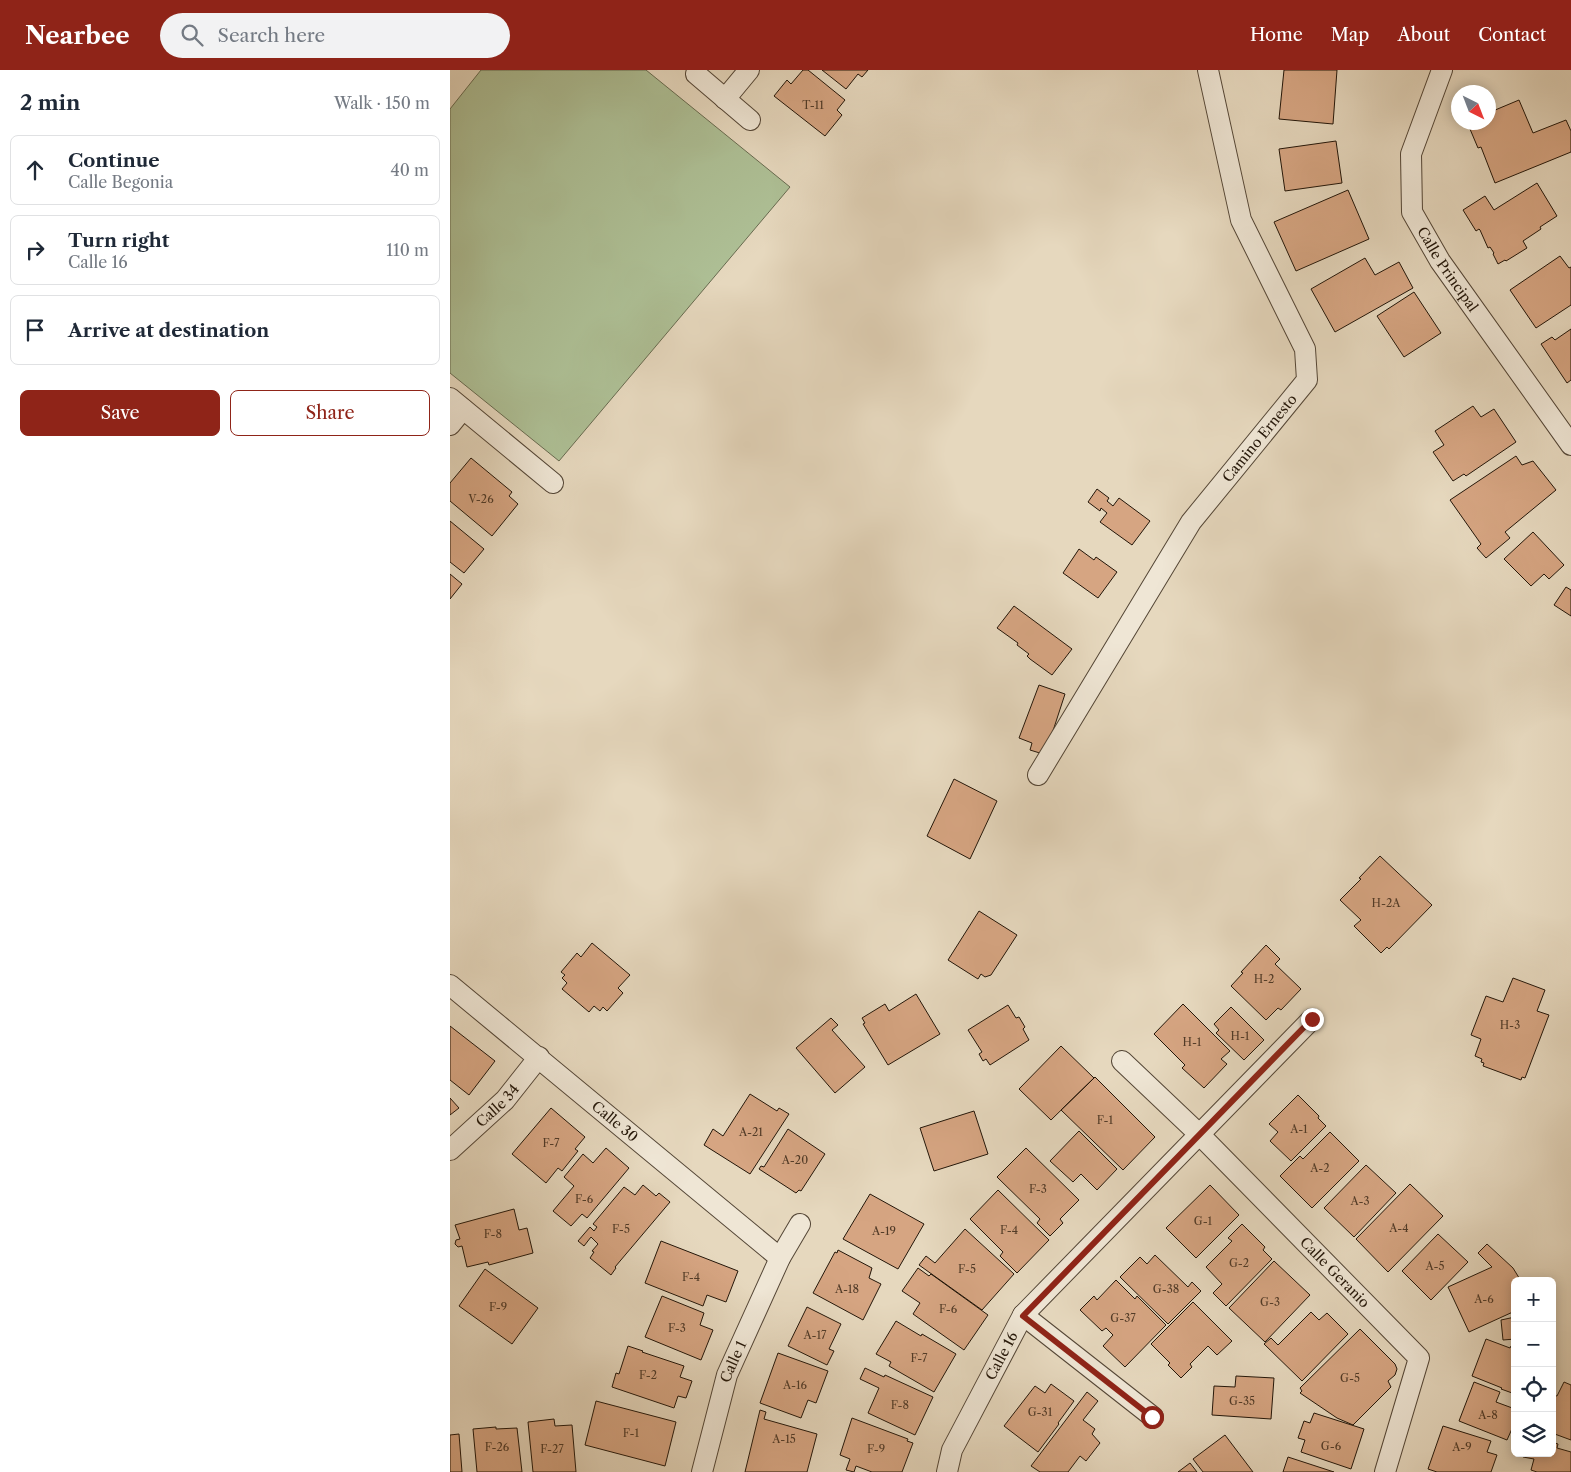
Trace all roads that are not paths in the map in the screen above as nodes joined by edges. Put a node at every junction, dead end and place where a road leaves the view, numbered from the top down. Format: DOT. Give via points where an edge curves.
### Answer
graph roads {
  1 [pos="749,70"];
  2 [pos="1208,70"];
  3 [pos="1442,70"];
  4 [pos="696,74"];
  5 [pos="725,99"];
  6 [pos="750,120"];
  7 [pos="456,404"];
  8 [pos="450,425"];
  9 [pos="1571,444"];
  10 [pos="553,483"];
  11 [pos="1038,775"];
  12 [pos="450,984"];
  13 [pos="1312,1019"];
  14 [pos="539,1057"];
  15 [pos="1122,1061"];
  16 [pos="1200,1135"];
  17 [pos="450,1150"];
  18 [pos="800,1224"];
  19 [pos="780,1258"];
  20 [pos="1023,1316"];
  21 [pos="1152,1417"];
  22 [pos="702,1472"];
  23 [pos="947,1472"];
  24 [pos="1385,1472"];
  1 -- 5 [label="street"];
  2 -- 11 [label="street, Camino Ernesto" via="1240,220 1305,349 1307,380 1191,522"];
  3 -- 9 [label="street, Calle Principal" via="1411,154 1412,212 1440,262"];
  4 -- 5 [label="street"];
  5 -- 6 [label="street"];
  7 -- 8 [label="street"];
  7 -- 10 [label="street"];
  12 -- 14 [label="street, Calle 30"];
  13 -- 16 [label="street, Calle 16"];
  14 -- 17 [label="street, Calle 34" via="505,1100"];
  14 -- 19 [label="street, Calle 30"];
  15 -- 16 [label="street, Calle Geranio"];
  16 -- 20 [label="street, Calle 16"];
  16 -- 24 [label="street, Calle Geranio" via="1419,1358"];
  18 -- 19 [label="street, Calle 1"];
  19 -- 22 [label="street, Calle 1" via="727,1375"];
  20 -- 21 [label="street"];
  20 -- 23 [label="street, Calle 16" via="952,1450"];
}
